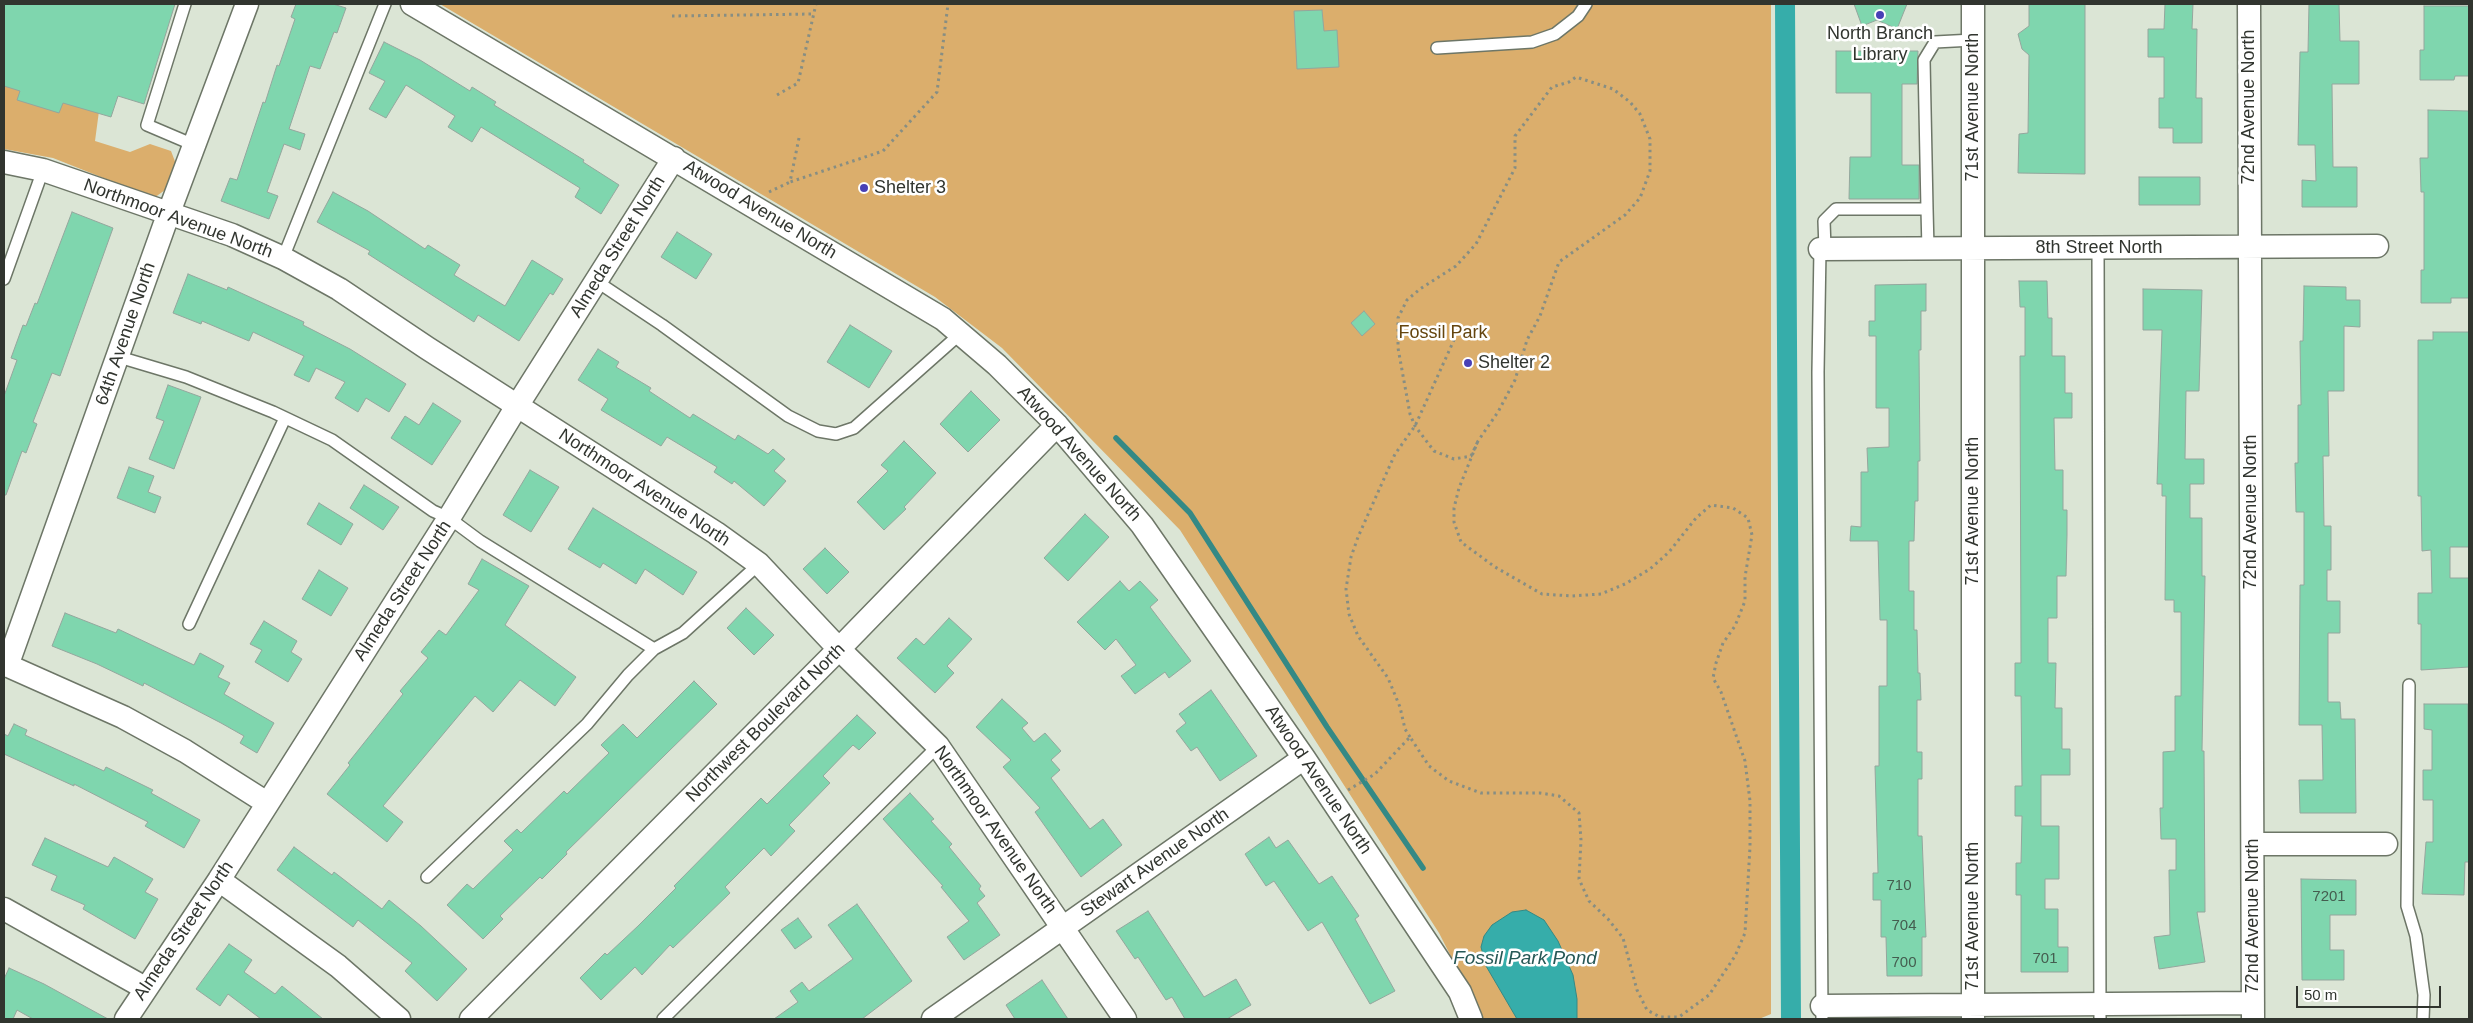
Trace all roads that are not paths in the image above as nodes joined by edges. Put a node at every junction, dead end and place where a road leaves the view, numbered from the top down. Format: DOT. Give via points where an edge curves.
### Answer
graph roads {
  1 [pos="185,4"];
  2 [pos="247,4"];
  3 [pos="385,4"];
  4 [pos="412,4"];
  5 [pos="1586,4"];
  6 [pos="1972,4"];
  7 [pos="2249,4"];
  8 [pos="1973,40"];
  9 [pos="1437,48"];
  10 [pos="194,145"];
  11 [pos="674,158"];
  12 [pos="4,162"];
  13 [pos="43,170"];
  14 [pos="1927,209"];
  15 [pos="168,214"];
  16 [pos="2377,246"];
  17 [pos="2249,247"];
  18 [pos="2098,248"];
  19 [pos="1823,249"];
  20 [pos="1928,249"];
  21 [pos="1973,249"];
  22 [pos="284,258"];
  23 [pos="4,279"];
  24 [pos="596,281"];
  25 [pos="960,334"];
  26 [pos="119,357"];
  27 [pos="517,406"];
  28 [pos="285,418"];
  29 [pos="1058,425"];
  30 [pos="449,518"];
  31 [pos="758,564"];
  32 [pos="189,624"];
  33 [pos="654,649"];
  34 [pos="840,649"];
  35 [pos="6,665"];
  36 [pos="2409,685"];
  37 [pos="938,746"];
  38 [pos="1304,758"];
  39 [pos="267,803"];
  40 [pos="2253,844"];
  41 [pos="2386,844"];
  42 [pos="427,877"];
  43 [pos="219,880"];
  44 [pos="4,909"];
  45 [pos="1063,928"];
  46 [pos="145,988"];
  47 [pos="2253,1011"];
  48 [pos="1822,1012"];
  49 [pos="2099,1012"];
  50 [pos="1973,1013"];
  51 [pos="126,1019"];
  52 [pos="399,1019"];
  53 [pos="471,1019"];
  54 [pos="663,1019"];
  55 [pos="933,1019"];
  56 [pos="1124,1019"];
  57 [pos="1471,1019"];
  58 [pos="2423,1019"];
  1 -- 10 [label="lane" via="147,124"];
  2 -- 10 [label="street, 64th Avenue North"];
  3 -- 22 [label="lane"];
  4 -- 11 [label="street, Atwood Avenue North"];
  5 -- 9 [label="lane" via="1578,16 1555,34 1532,42"];
  6 -- 8 [label="street, 71st Avenue North"];
  7 -- 17 [label="street, 72nd Avenue North"];
  8 -- 14 [label="lane" via="1935,42 1924,60"];
  8 -- 21 [label="street, 71st Avenue North"];
  10 -- 15 [label="street, 64th Avenue North"];
  11 -- 24 [label="street, Almeda Street North"];
  11 -- 25 [label="street, Atwood Avenue North" via="943,319"];
  12 -- 13 [label="street, Northmoor Avenue North"];
  13 -- 15 [label="street, Northmoor Avenue North"];
  13 -- 23 [label="lane"];
  14 -- 19 [label="lane" via="1836,209 1824,221"];
  14 -- 20 [label="lane"];
  15 -- 22 [label="street, Northmoor Avenue North" via="232,235"];
  15 -- 26 [label="street, 64th Avenue North"];
  16 -- 17 [label="street, 8th Street North"];
  17 -- 18 [label="street, 8th Street North"];
  17 -- 40 [label="street, 72nd Avenue North"];
  18 -- 21 [label="street, 8th Street North"];
  18 -- 49 [label="lane"];
  19 -- 20 [label="street, 8th Street North"];
  19 -- 48 [label="lane" via="1818,382"];
  20 -- 21 [label="street, 8th Street North"];
  21 -- 50 [label="street, 71st Avenue North"];
  22 -- 27 [label="street, Northmoor Avenue North" via="339,288"];
  24 -- 25 [label="lane" via="788,416 826,433 836,434 854,428"];
  24 -- 27 [label="street, Almeda Street North"];
  25 -- 29 [label="street, Atwood Avenue North" via="998,365"];
  26 -- 28 [label="lane" via="186,376"];
  26 -- 35 [label="street, 64th Avenue North"];
  27 -- 30 [label="street, Almeda Street North"];
  27 -- 31 [label="street, Northmoor Avenue North" via="716,533"];
  28 -- 30 [label="lane" via="332,440 433,511"];
  28 -- 32 [label="lane"];
  29 -- 34 [label="street, Northwest Boulevard North"];
  29 -- 38 [label="street, Atwood Avenue North" via="1142,525"];
  30 -- 33 [label="lane"];
  30 -- 39 [label="street, Almeda Street North"];
  31 -- 33 [label="lane" via="683,632"];
  31 -- 34 [label="street, Northmoor Avenue North"];
  33 -- 42 [label="lane" via="587,724"];
  34 -- 37 [label="street, Northmoor Avenue North"];
  34 -- 53 [label="street, Northwest Boulevard North"];
  35 -- 39 [label="street" via="123,717"];
  36 -- 58 [label="lane" via="2407,906 2416,936 2424,995"];
  37 -- 45 [label="street, Northmoor Avenue North"];
  37 -- 54 [label="lane"];
  38 -- 45 [label="street, Stewart Avenue North"];
  38 -- 57 [label="street, Atwood Avenue North" via="1460,992"];
  39 -- 43 [label="street, Almeda Street North"];
  40 -- 41 [label="street"];
  40 -- 47 [label="street, 72nd Avenue North"];
  43 -- 46 [label="street, Almeda Street North"];
  43 -- 52 [label="street" via="338,966"];
  44 -- 46 [label="street"];
  45 -- 55 [label="street, Stewart Avenue North"];
  45 -- 56 [label="street, Northmoor Avenue North"];
  46 -- 51 [label="street, Almeda Street North"];
  47 -- 49 [label="street"];
  48 -- 50 [label="street"];
  49 -- 50 [label="street"];
}
